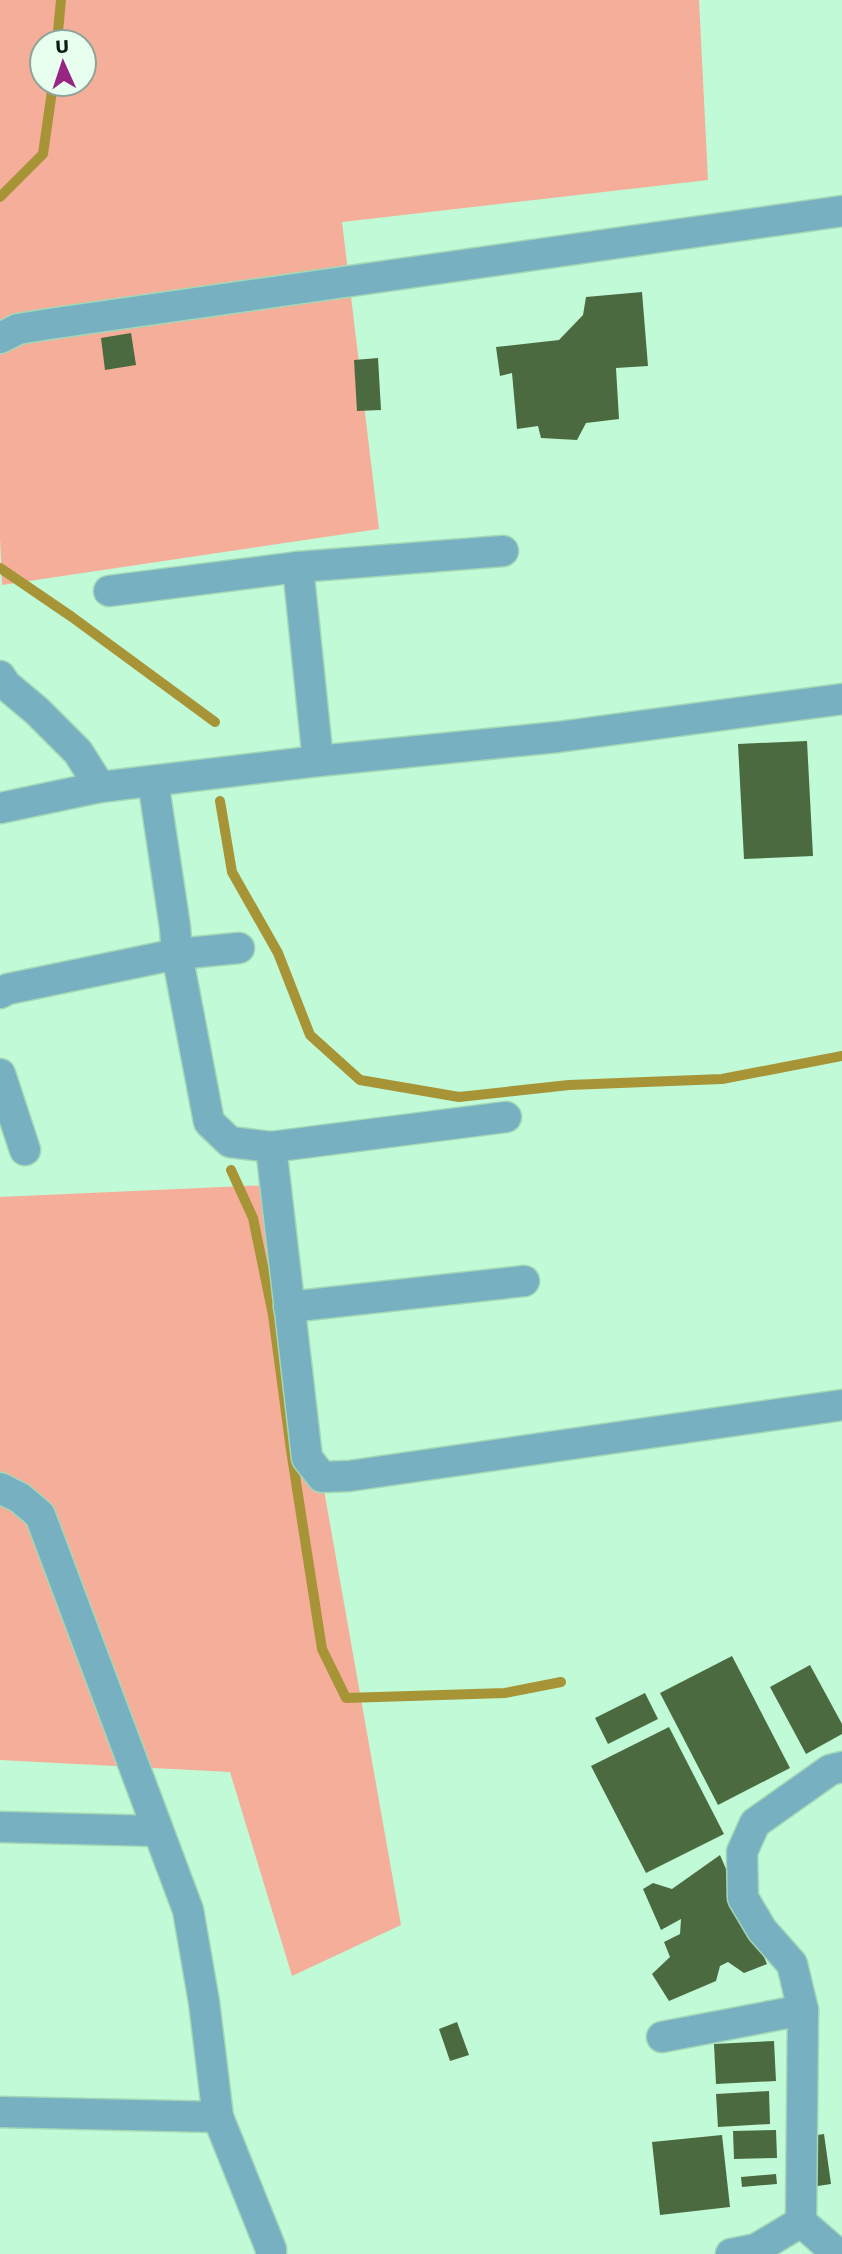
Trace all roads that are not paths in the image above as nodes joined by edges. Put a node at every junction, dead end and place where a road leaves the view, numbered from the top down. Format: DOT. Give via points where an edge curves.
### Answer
graph roads {
  1 [pos="842,211"];
  2 [pos="0,338"];
  3 [pos="503,551"];
  4 [pos="299,567"];
  5 [pos="109,591"];
  6 [pos="0,676"];
  7 [pos="842,699"];
  8 [pos="318,761"];
  9 [pos="153,780"];
  10 [pos="100,787"];
  11 [pos="0,808"];
  12 [pos="239,948"];
  13 [pos="177,954"];
  14 [pos="0,993"];
  15 [pos="0,1074"];
  16 [pos="506,1117"];
  17 [pos="271,1147"];
  18 [pos="25,1150"];
  19 [pos="524,1281"];
  20 [pos="289,1307"];
  21 [pos="842,1405"];
  22 [pos="0,1488"];
  23 [pos="842,1767"];
  24 [pos="0,1828"];
  25 [pos="157,1831"];
  26 [pos="803,2010"];
  27 [pos="662,2037"];
  28 [pos="0,2112"];
  29 [pos="218,2117"];
  30 [pos="801,2222"];
  31 [pos="747,2252"];
  32 [pos="271,2254"];
  33 [pos="838,2254"];
  1 -- 2 [label="street" via="49,324 18,329"];
  3 -- 4 [label="street"];
  4 -- 5 [label="street"];
  4 -- 8 [label="street"];
  6 -- 10 [label="street" via="78,752"];
  7 -- 8 [label="street" via="531,740"];
  8 -- 9 [label="street"];
  9 -- 10 [label="street"];
  9 -- 13 [label="street"];
  10 -- 11 [label="street"];
  12 -- 13 [label="street"];
  13 -- 14 [label="street"];
  13 -- 17 [label="street" via="209,1122 230,1142"];
  15 -- 18 [label="street"];
  16 -- 17 [label="street"];
  17 -- 20 [label="street"];
  19 -- 20 [label="street"];
  20 -- 21 [label="street" via="307,1458 322,1477"];
  22 -- 25 [label="street" via="40,1515"];
  23 -- 26 [label="street" via="755,1823 742,1852 743,1898 762,1930 792,1964"];
  24 -- 25 [label="street"];
  25 -- 29 [label="street" via="188,1909"];
  26 -- 27 [label="street"];
  26 -- 30 [label="street"];
  28 -- 29 [label="street"];
  29 -- 32 [label="street"];
  30 -- 31 [label="street"];
  30 -- 33 [label="street"];
}
